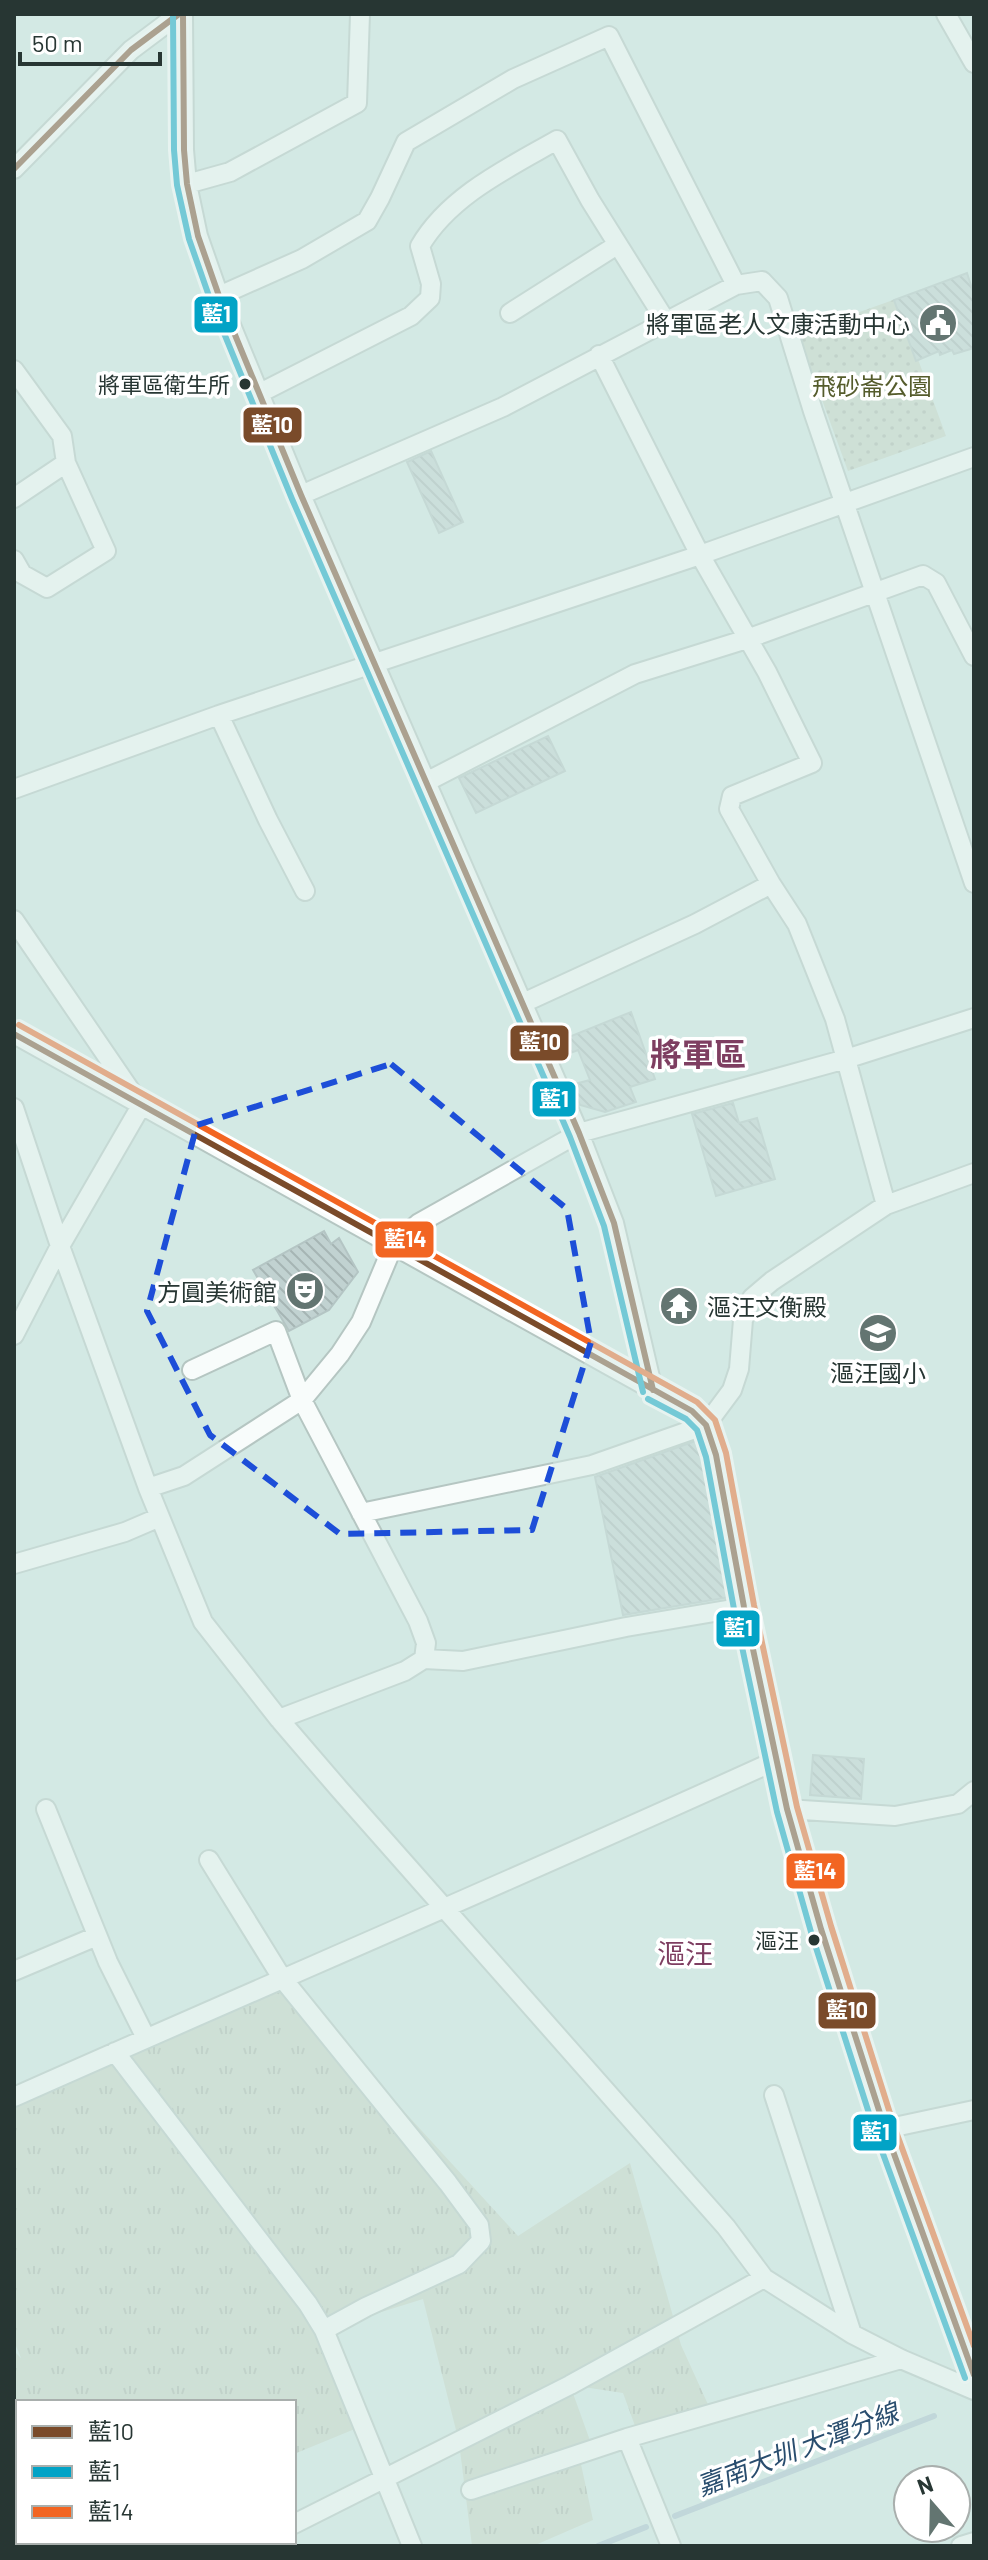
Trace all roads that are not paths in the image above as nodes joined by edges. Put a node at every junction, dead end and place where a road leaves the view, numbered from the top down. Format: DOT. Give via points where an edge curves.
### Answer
graph roads {
  1 [pos="181,14"];
  2 [pos="360,14"];
  3 [pos="946,14"];
  4 [pos="974,63"];
  5 [pos="14,169"];
  6 [pos="187,184"];
  7 [pos="617,245"];
  8 [pos="736,285"];
  9 [pos="219,296"];
  10 [pos="510,313"];
  11 [pos="667,323"];
  12 [pos="599,355"];
  13 [pos="14,370"];
  14 [pos="258,394"];
  15 [pos="974,457"];
  16 [pos="66,463"];
  17 [pos="301,495"];
  18 [pos="14,498"];
  19 [pos="845,505"];
  20 [pos="700,555"];
  21 [pos="14,560"];
  22 [pos="875,592"];
  23 [pos="747,639"];
  24 [pos="974,656"];
  25 [pos="376,665"];
  26 [pos="219,715"];
  27 [pos="426,782"];
  28 [pos="14,789"];
  29 [pos="974,883"];
  30 [pos="771,884"];
  31 [pos="305,891"];
  32 [pos="14,920"];
  33 [pos="523,1003"];
  34 [pos="974,1018"];
  35 [pos="14,1034"];
  36 [pos="846,1059"];
  37 [pos="141,1106"];
  38 [pos="14,1108"];
  39 [pos="579,1133"];
  40 [pos="974,1173"];
  41 [pos="886,1205"];
  42 [pos="60,1246"];
  43 [pos="393,1246"];
  44 [pos="14,1335"];
  45 [pos="192,1370"];
  46 [pos="653,1390"];
  47 [pos="302,1400"];
  48 [pos="706,1425"];
  49 [pos="148,1488"];
  50 [pos="361,1513"];
  51 [pos="160,1517"];
  52 [pos="14,1564"];
  53 [pos="744,1607"];
  54 [pos="424,1659"];
  55 [pos="279,1719"];
  56 [pos="779,1759"];
  57 [pos="974,1791"];
  58 [pos="46,1809"];
  59 [pos="787,1809"];
  60 [pos="209,1860"];
  61 [pos="445,1907"];
  62 [pos="97,1936"];
  63 [pos="14,1971"];
  64 [pos="282,1978"];
  65 [pos="146,2038"];
  66 [pos="115,2052"];
  67 [pos="774,2095"];
  68 [pos="14,2097"];
  69 [pos="974,2110"];
  70 [pos="885,2129"];
  71 [pos="764,2278"];
  72 [pos="324,2330"];
  73 [pos="852,2334"];
  74 [pos="901,2359"];
  75 [pos="974,2375"];
  76 [pos="974,2390"];
  77 [pos="627,2438"];
  78 [pos="384,2480"];
  79 [pos="471,2490"];
  80 [pos="296,2523"];
  81 [pos="974,2542"];
  82 [pos="412,2546"];
  83 [pos="671,2546"];
  84 [pos="961,2546"];
  1 -- 5 [label="street" via="131,50"];
  1 -- 6 [label="street"];
  2 -- 6 [label="street" via="357,103 230,172"];
  3 -- 4 [label="street"];
  6 -- 9 [label="street"];
  7 -- 10 [label="street"];
  7 -- 11 [label="street"];
  7 -- 14 [label="street" via="557,140 453,204 428,231 420,246 430,298 411,316"];
  8 -- 9 [label="street" via="609,36 513,79 406,142 367,221 302,259"];
  8 -- 11 [label="street"];
  8 -- 19 [label="street" via="762,281 778,298"];
  9 -- 14 [label="street"];
  11 -- 12 [label="street"];
  12 -- 17 [label="street" via="503,407"];
  12 -- 20 [label="street"];
  13 -- 16 [label="street" via="62,436"];
  14 -- 17 [label="street"];
  15 -- 19 [label="street"];
  16 -- 18 [label="street"];
  16 -- 21 [label="street" via="106,551 47,588 22,574"];
  17 -- 25 [label="street"];
  19 -- 20 [label="street"];
  19 -- 22 [label="street"];
  20 -- 23 [label="street"];
  20 -- 25 [label="street"];
  22 -- 23 [label="street"];
  22 -- 24 [label="street" via="923,575 936,583"];
  22 -- 29 [label="street"];
  23 -- 27 [label="street" via="635,674"];
  23 -- 30 [label="street" via="812,763 732,796 729,809"];
  25 -- 26 [label="street"];
  25 -- 27 [label="street"];
  26 -- 28 [label="street"];
  26 -- 31 [label="street"];
  27 -- 33 [label="street"];
  30 -- 33 [label="street"];
  30 -- 36 [label="street" via="797,924"];
  32 -- 37 [label="street"];
  33 -- 39 [label="street"];
  34 -- 36 [label="street"];
  35 -- 37 [label="street"];
  36 -- 39 [label="street"];
  36 -- 41 [label="street"];
  37 -- 42 [label="street"];
  37 -- 43 [label="street"];
  38 -- 42 [label="street"];
  39 -- 43 [label="street" via="419,1223"];
  39 -- 46 [label="street" via="614,1223"];
  40 -- 41 [label="street"];
  41 -- 48 [label="street" via="752,1298 743,1320 732,1390"];
  42 -- 44 [label="street"];
  42 -- 49 [label="street"];
  43 -- 46 [label="street"];
  43 -- 47 [label="street" via="361,1322"];
  45 -- 47 [label="street" via="276,1331"];
  46 -- 48 [label="street"];
  47 -- 49 [label="street" via="184,1476"];
  47 -- 50 [label="street"];
  48 -- 50 [label="street" via="592,1465"];
  48 -- 53 [label="street"];
  49 -- 51 [label="street"];
  50 -- 54 [label="street" via="418,1621 426,1643"];
  51 -- 52 [label="street"];
  51 -- 55 [label="street" via="203,1622"];
  53 -- 54 [label="street" via="463,1661"];
  53 -- 56 [label="street"];
  54 -- 55 [label="street"];
  55 -- 61 [label="street"];
  56 -- 59 [label="street"];
  56 -- 61 [label="street"];
  57 -- 59 [label="street" via="958,1804 895,1816"];
  58 -- 62 [label="street"];
  59 -- 70 [label="street"];
  60 -- 64 [label="street"];
  61 -- 64 [label="street"];
  61 -- 71 [label="street" via="726,2227"];
  62 -- 63 [label="street"];
  62 -- 65 [label="street"];
  64 -- 65 [label="street"];
  64 -- 72 [label="street" via="448,2183 479,2225 481,2241 459,2264"];
  65 -- 66 [label="street"];
  66 -- 68 [label="street"];
  66 -- 72 [label="street"];
  67 -- 73 [label="street"];
  69 -- 70 [label="street"];
  70 -- 75 [label="street"];
  71 -- 73 [label="street"];
  71 -- 78 [label="street"];
  72 -- 78 [label="street"];
  73 -- 74 [label="street"];
  74 -- 76 [label="street"];
  74 -- 77 [label="street"];
  77 -- 79 [label="street"];
  77 -- 83 [label="street"];
  78 -- 80 [label="street"];
  78 -- 82 [label="street"];
  81 -- 84 [label="street"];
}
